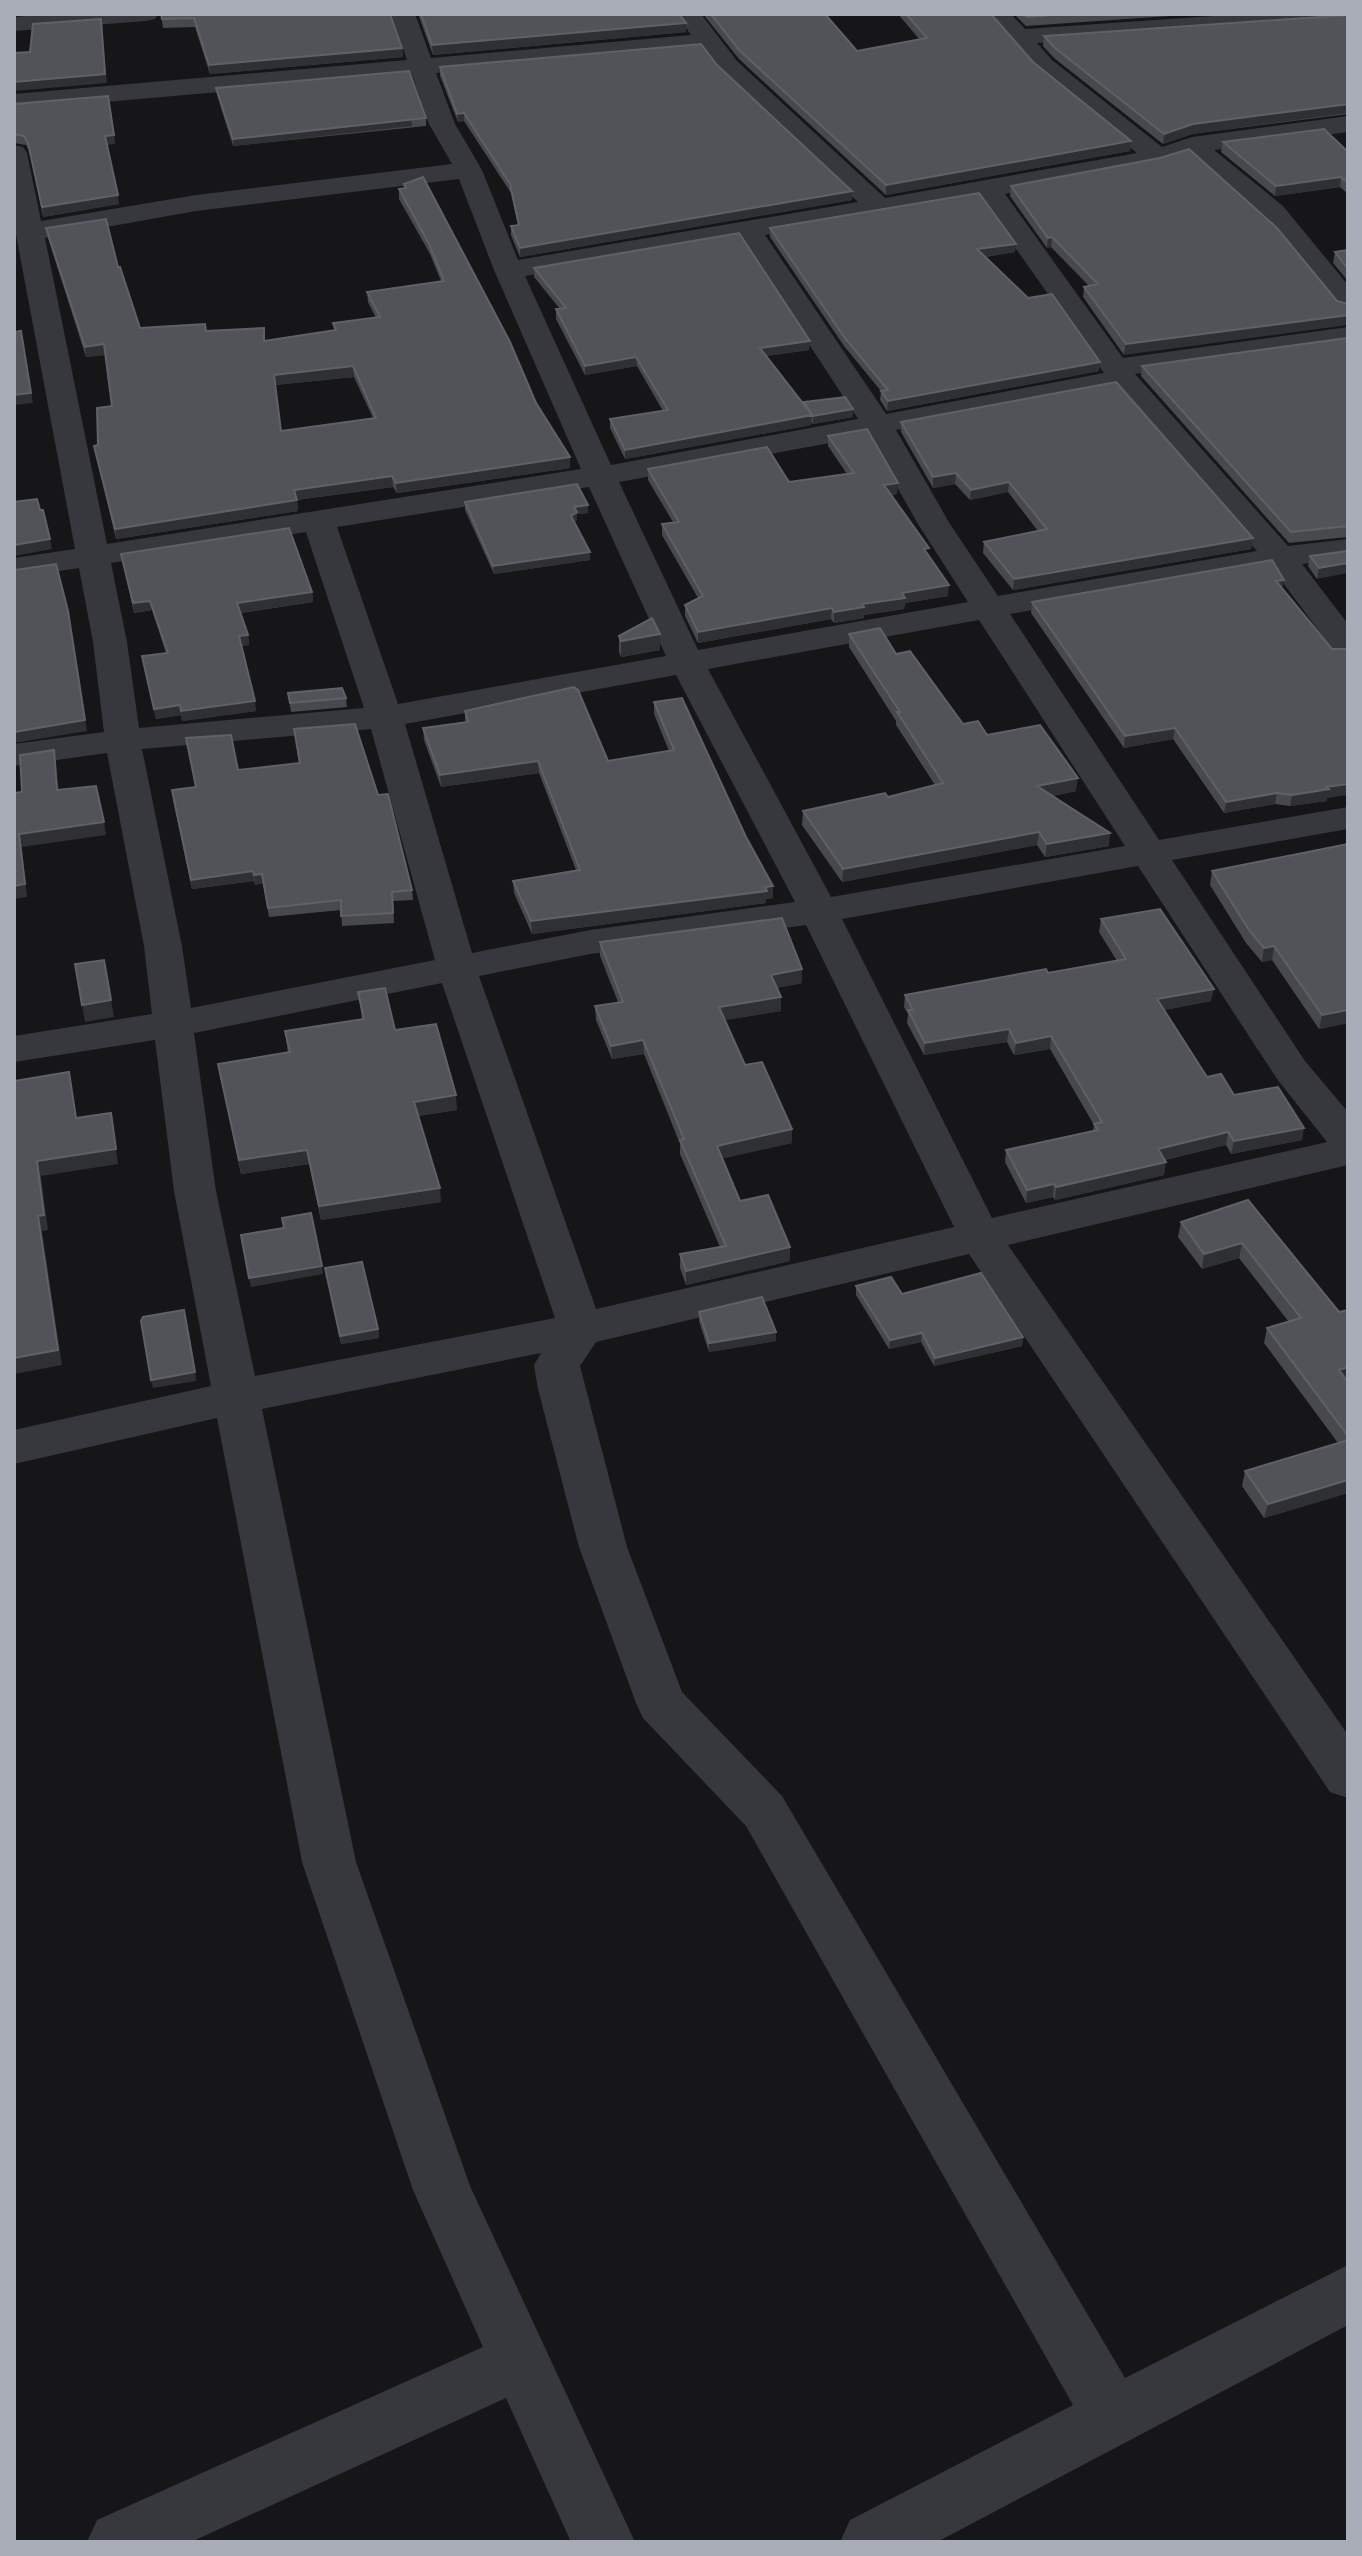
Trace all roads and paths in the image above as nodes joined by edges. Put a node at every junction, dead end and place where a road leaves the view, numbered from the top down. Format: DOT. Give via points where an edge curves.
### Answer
graph roads {
  1 [pos="146,14"];
  2 [pos="403,14"];
  3 [pos="687,14"];
  4 [pos="998,14"];
  5 [pos="1348,14"];
  6 [pos="1223,18"];
  7 [pos="14,24"];
  8 [pos="1019,37"];
  9 [pos="711,41"];
  10 [pos="425,68"];
  11 [pos="14,102"];
  12 [pos="1348,124"];
  13 [pos="1192,145"];
  14 [pos="14,153"];
  15 [pos="1158,157"];
  16 [pos="469,170"];
  17 [pos="988,190"];
  18 [pos="878,206"];
  19 [pos="749,231"];
  20 [pos="22,232"];
  21 [pos="508,270"];
  22 [pos="1348,303"];
  23 [pos="1348,336"];
  24 [pos="1119,374"];
  25 [pos="877,424"];
  26 [pos="600,476"];
  27 [pos="319,521"];
  28 [pos="1348,549"];
  29 [pos="93,557"];
  30 [pos="1280,557"];
  31 [pos="14,568"];
  32 [pos="988,608"];
  33 [pos="1348,647"];
  34 [pos="687,663"];
  35 [pos="385,717"];
  36 [pos="123,740"];
  37 [pos="14,755"];
  38 [pos="1348,818"];
  39 [pos="1148,852"];
  40 [pos="819,911"];
  41 [pos="457,969"];
  42 [pos="173,1024"];
  43 [pos="14,1049"];
  44 [pos="1348,1140"];
  45 [pos="1348,1151"];
  46 [pos="980,1237"];
  47 [pos="581,1329"];
  48 [pos="236,1397"];
  49 [pos="14,1447"];
  50 [pos="1348,1777"];
  51 [pos="1348,2294"];
  52 [pos="520,2361"];
  53 [pos="1113,2416"];
  54 [pos="119,2542"];
  55 [pos="603,2542"];
  56 [pos="872,2542"];
  1 -- 7 [label="street"];
  2 -- 10 [label="street"];
  3 -- 9 [label="street"];
  4 -- 8 [label="street"];
  5 -- 6 [label="street"];
  6 -- 8 [label="street"];
  8 -- 15 [label="street" via="1043,65"];
  9 -- 10 [label="street"];
  9 -- 18 [label="street" via="728,66"];
  10 -- 11 [label="street"];
  10 -- 16 [label="street" via="442,124"];
  12 -- 13 [label="street"];
  13 -- 15 [label="street"];
  13 -- 22 [label="street" via="1273,212"];
  14 -- 20 [label="street"];
  15 -- 17 [label="street"];
  16 -- 20 [label="street" via="196,203"];
  16 -- 21 [label="street"];
  17 -- 18 [label="street"];
  17 -- 24 [label="street"];
  18 -- 19 [label="street"];
  19 -- 21 [label="street"];
  19 -- 25 [label="street"];
  20 -- 29 [label="street" via="36,327"];
  21 -- 26 [label="street"];
  23 -- 24 [label="street"];
  24 -- 25 [label="street"];
  24 -- 30 [label="street"];
  25 -- 26 [label="street"];
  25 -- 32 [label="street"];
  26 -- 27 [label="street"];
  26 -- 34 [label="street"];
  27 -- 29 [label="street"];
  27 -- 35 [label="street"];
  28 -- 30 [label="street"];
  29 -- 31 [label="street"];
  29 -- 36 [label="street"];
  30 -- 32 [label="street"];
  30 -- 33 [label="street"];
  32 -- 34 [label="street"];
  32 -- 39 [label="street"];
  34 -- 35 [label="street"];
  34 -- 40 [label="street"];
  35 -- 36 [label="street"];
  35 -- 41 [label="street"];
  36 -- 37 [label="street"];
  36 -- 42 [label="street"];
  38 -- 39 [label="street"];
  39 -- 40 [label="street"];
  39 -- 44 [label="street" via="1291,1070"];
  40 -- 41 [label="street" via="590,942"];
  40 -- 46 [label="street"];
  41 -- 42 [label="street"];
  41 -- 47 [label="street"];
  42 -- 43 [label="street"];
  42 -- 48 [label="street" via="195,1191"];
  45 -- 46 [label="street"];
  46 -- 47 [label="street"];
  46 -- 50 [label="street"];
  47 -- 48 [label="street"];
  47 -- 53 [label="street" via="557,1365 561,1389 603,1547 661,1703 764,1811"];
  48 -- 49 [label="street"];
  48 -- 52 [label="street" via="329,1862 442,2190"];
  51 -- 53 [label="street"];
  52 -- 54 [label="street"];
  52 -- 55 [label="street"];
  53 -- 56 [label="street"];
}
